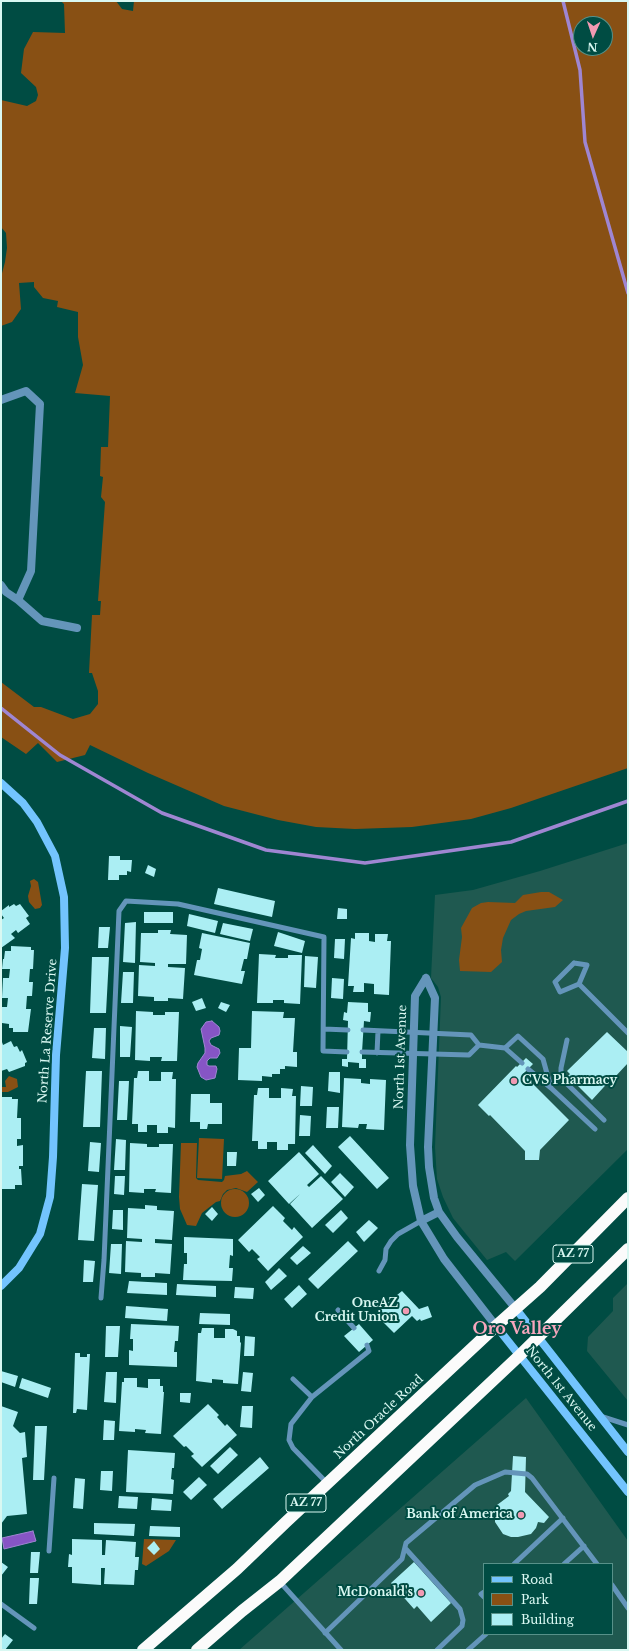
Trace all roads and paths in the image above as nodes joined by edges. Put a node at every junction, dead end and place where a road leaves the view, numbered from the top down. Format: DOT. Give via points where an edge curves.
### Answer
graph roads {
  1 [pos="1,400"];
  2 [pos="1,585"];
  3 [pos="18,600"];
  4 [pos="77,628"];
  5 [pos="1,783"];
  6 [pos="579,984"];
  7 [pos="324,1029"];
  8 [pos="348,1030"];
  9 [pos="363,1030"];
  10 [pos="378,1031"];
  11 [pos="414,1032"];
  12 [pos="434,1033"];
  13 [pos="628,1033"];
  14 [pos="567,1040"];
  15 [pos="479,1045"];
  16 [pos="505,1048"];
  17 [pos="347,1052"];
  18 [pos="362,1052"];
  19 [pos="377,1053"];
  20 [pos="413,1054"];
  21 [pos="433,1054"];
  22 [pos="522,1063"];
  23 [pos="528,1069"];
  24 [pos="551,1088"];
  25 [pos="604,1120"];
  26 [pos="595,1128"];
  27 [pos="628,1198"];
  28 [pos="439,1212"];
  29 [pos="421,1221"];
  30 [pos="628,1249"];
  31 [pos="379,1271"];
  32 [pos="1,1286"];
  33 [pos="101,1298"];
  34 [pos="516,1309"];
  35 [pos="338,1310"];
  36 [pos="496,1326"];
  37 [pos="354,1328"];
  38 [pos="538,1337"];
  39 [pos="367,1345"];
  40 [pos="519,1356"];
  41 [pos="293,1379"];
  42 [pos="312,1397"];
  43 [pos="598,1416"];
  44 [pos="628,1425"];
  45 [pos="628,1452"];
  46 [pos="54,1478"];
  47 [pos="327,1484"];
  48 [pos="628,1492"];
  49 [pos="563,1518"];
  50 [pos="584,1546"];
  51 [pos="405,1548"];
  52 [pos="49,1551"];
  53 [pos="515,1563"];
  54 [pos="565,1563"];
  55 [pos="596,1563"];
  56 [pos="280,1581"];
  57 [pos="613,1587"];
  58 [pos="1,1604"];
  59 [pos="628,1608"];
  60 [pos="34,1628"];
  61 [pos="325,1632"];
  62 [pos="485,1635"];
  63 [pos="143,1650"];
  64 [pos="197,1650"];
  65 [pos="341,1650"];
  66 [pos="437,1650"];
  67 [pos="468,1650"];
  1 -- 3 [label="street" via="26,391 40,404 32,572"];
  2 -- 3 [label="street"];
  3 -- 4 [label="street" via="42,621"];
  5 -- 32 [label="street, North La Reserve Drive" via="23,803 37,822 55,856 64,897 65,948 56,1055 50,1197 40,1234 19,1268"];
  6 -- 6 [label="lane" via="560,992 555,982 574,963 587,966"];
  6 -- 13 [label="lane"];
  7 -- 8 [label="lane"];
  7 -- 17 [label="lane" via="323,1051"];
  7 -- 33 [label="lane" via="324,937 178,904 126,901 119,911"];
  9 -- 10 [label="lane"];
  10 -- 11 [label="lane"];
  10 -- 19 [label="lane"];
  11 -- 12 [label="lane"];
  11 -- 12 [label="street, North 1st Avenue" via="415,996 426,978 435,998"];
  11 -- 20 [label="street, North 1st Avenue"];
  12 -- 15 [label="lane" via="471,1035"];
  12 -- 21 [label="street, North 1st Avenue"];
  14 -- 25 [label="lane" via="561,1075"];
  15 -- 16 [label="lane"];
  15 -- 21 [label="lane" via="469,1055"];
  16 -- 22 [label="lane"];
  16 -- 24 [label="lane" via="518,1036 543,1059"];
  18 -- 19 [label="lane"];
  19 -- 20 [label="lane"];
  20 -- 21 [label="lane"];
  20 -- 29 [label="street, North 1st Avenue" via="411,1167"];
  21 -- 28 [label="street, North 1st Avenue" via="428,1154 431,1184"];
  23 -- 24 [label="lane"];
  24 -- 26 [label="lane"];
  27 -- 34 [label="highway, North Oracle Road / AZ 77"];
  28 -- 29 [label="street"];
  28 -- 34 [label="street, North 1st Avenue"];
  29 -- 31 [label="lane" via="391,1241"];
  29 -- 36 [label="street, North 1st Avenue" via="444,1259"];
  30 -- 38 [label="highway, AZ 77"];
  34 -- 36 [label="highway, North Oracle Road / AZ 77"];
  34 -- 38 [label="street, North 1st Avenue"];
  35 -- 37 [label="lane"];
  36 -- 40 [label="street, North 1st Avenue"];
  36 -- 47 [label="highway, North Oracle Road / AZ 77"];
  38 -- 40 [label="highway, AZ 77"];
  38 -- 43 [label="street, North 1st Avenue"];
  39 -- 42 [label="lane" via="369,1351"];
  40 -- 48 [label="street, North 1st Avenue"];
  40 -- 56 [label="highway, AZ 77"];
  41 -- 42 [label="lane"];
  42 -- 47 [label="lane" via="291,1424 289,1440 293,1448"];
  43 -- 44 [label="lane"];
  43 -- 45 [label="street, North 1st Avenue"];
  46 -- 52 [label="lane"];
  47 -- 63 [label="highway, North Oracle Road / AZ 77" via="238,1569"];
  49 -- 50 [label="lane"];
  49 -- 51 [label="lane" via="527,1474 505,1472 475,1485 406,1543"];
  49 -- 53 [label="lane"];
  50 -- 54 [label="lane"];
  50 -- 55 [label="lane"];
  51 -- 61 [label="lane" via="402,1559"];
  51 -- 66 [label="lane" via="462,1614 462,1626"];
  56 -- 61 [label="lane"];
  56 -- 64 [label="highway, AZ 77"];
  57 -- 59 [label="lane"];
  58 -- 60 [label="lane"];
  61 -- 65 [label="lane"];
  62 -- 67 [label="lane"];
}
